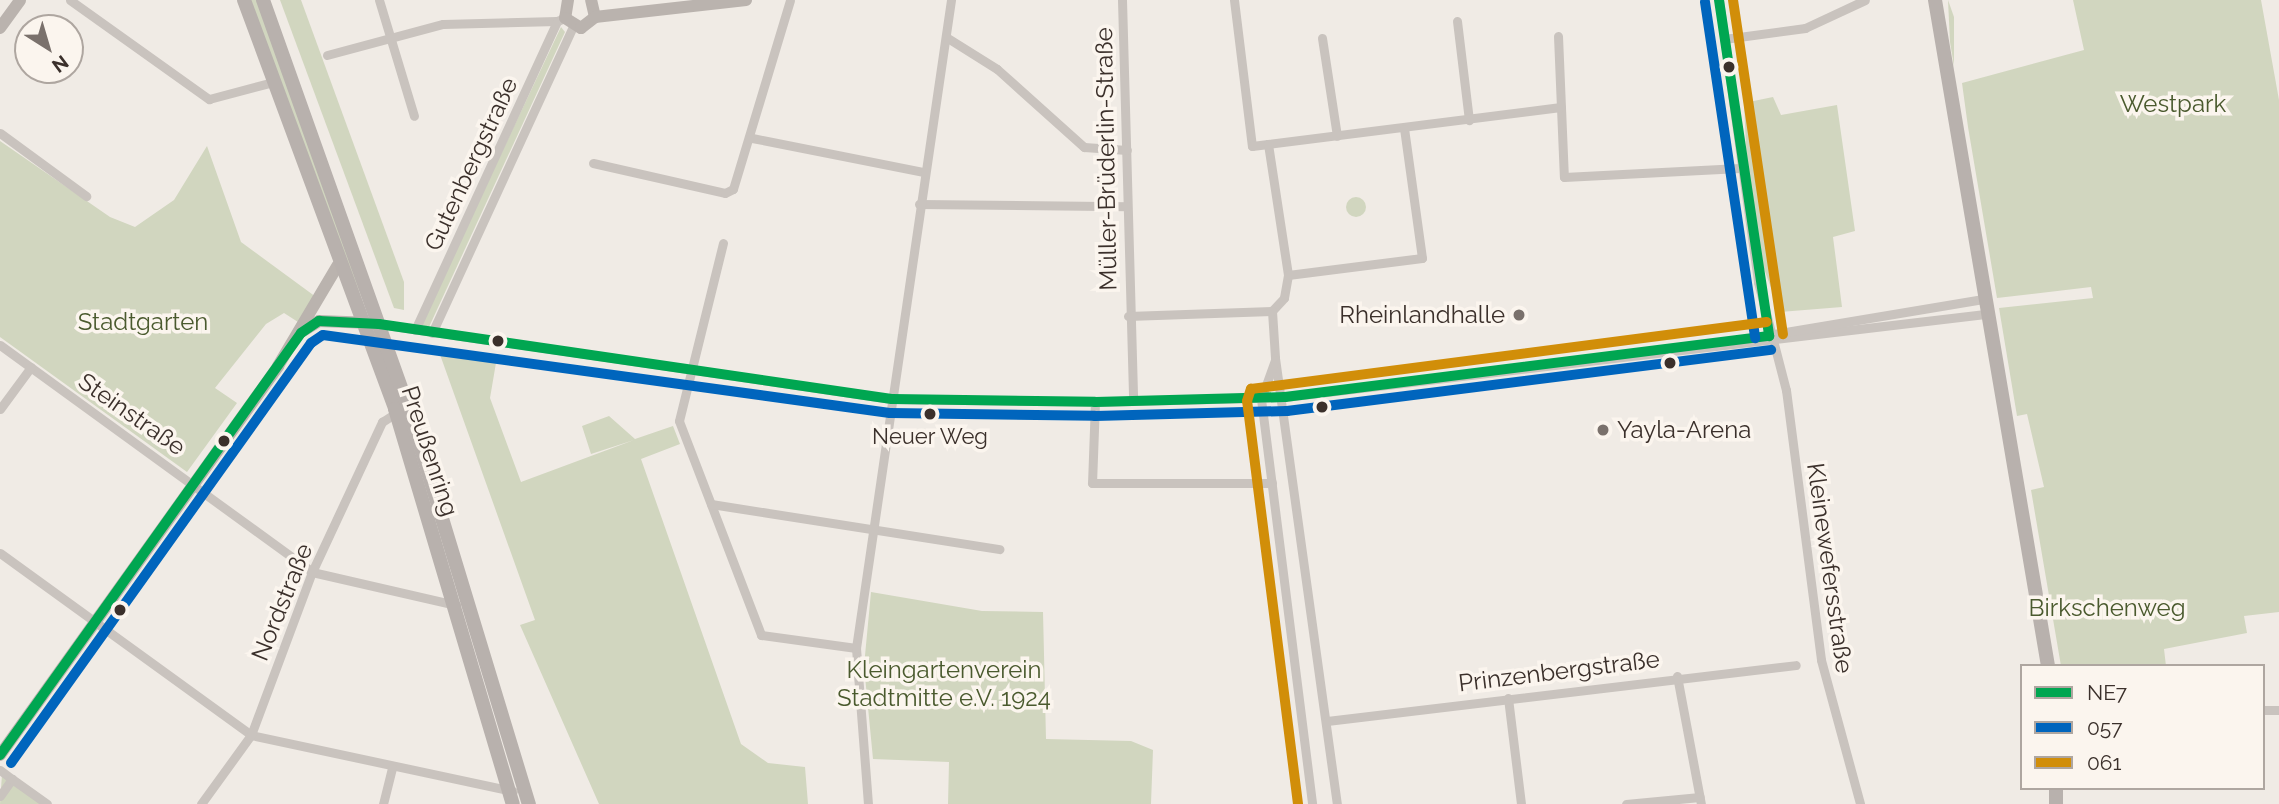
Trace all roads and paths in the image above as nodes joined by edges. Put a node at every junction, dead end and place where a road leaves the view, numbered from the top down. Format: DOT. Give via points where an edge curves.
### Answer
graph roads {
  1 [pos="20,0"];
  2 [pos="70,0"];
  3 [pos="244,0"];
  4 [pos="263,0"];
  5 [pos="379,0"];
  6 [pos="568,0"];
  7 [pos="591,0"];
  8 [pos="746,0"];
  9 [pos="790,0"];
  10 [pos="951,0"];
  11 [pos="1122,0"];
  12 [pos="1234,0"];
  13 [pos="1719,0"];
  14 [pos="1865,0"];
  15 [pos="1935,0"];
  16 [pos="595,17"];
  17 [pos="1457,21"];
  18 [pos="565,22"];
  19 [pos="0,28"];
  20 [pos="387,36"];
  21 [pos="1558,36"];
  22 [pos="946,37"];
  23 [pos="1322,38"];
  24 [pos="1724,38"];
  25 [pos="327,55"];
  26 [pos="273,82"];
  27 [pos="1561,107"];
  28 [pos="414,116"];
  29 [pos="1469,120"];
  30 [pos="1404,129"];
  31 [pos="0,133"];
  32 [pos="1337,136"];
  33 [pos="752,138"];
  34 [pos="1268,144"];
  35 [pos="1127,150"];
  36 [pos="593,163"];
  37 [pos="1740,168"];
  38 [pos="923,172"];
  39 [pos="86,196"];
  40 [pos="919,204"];
  41 [pos="1127,206"];
  42 [pos="723,243"];
  43 [pos="338,265"];
  44 [pos="1287,275"];
  45 [pos="1984,307"];
  46 [pos="1272,311"];
  47 [pos="1128,316"];
  48 [pos="361,323"];
  49 [pos="380,324"];
  50 [pos="415,330"];
  51 [pos="301,333"];
  52 [pos="432,333"];
  53 [pos="1769,336"];
  54 [pos="0,345"];
  55 [pos="1275,358"];
  56 [pos="31,368"];
  57 [pos="688,369"];
  58 [pos="1285,397"];
  59 [pos="892,399"];
  60 [pos="1261,399"];
  61 [pos="1133,401"];
  62 [pos="1096,402"];
  63 [pos="0,409"];
  64 [pos="396,413"];
  65 [pos="196,482"];
  66 [pos="1272,483"];
  67 [pos="711,503"];
  68 [pos="873,529"];
  69 [pos="1000,549"];
  70 [pos="0,553"];
  71 [pos="312,572"];
  72 [pos="462,605"];
  73 [pos="94,623"];
  74 [pos="856,648"];
  75 [pos="2048,664"];
  76 [pos="1796,666"];
  77 [pos="1677,676"];
  78 [pos="1508,698"];
  79 [pos="1327,721"];
  80 [pos="251,735"];
  81 [pos="0,755"];
  82 [pos="392,768"];
  83 [pos="0,770"];
  84 [pos="12,779"];
  85 [pos="0,796"];
  86 [pos="519,797"];
  87 [pos="1700,801"];
  88 [pos="47,804"];
  89 [pos="201,804"];
  90 [pos="383,804"];
  91 [pos="869,804"];
  92 [pos="1312,804"];
  93 [pos="1337,804"];
  94 [pos="1521,804"];
  95 [pos="1626,804"];
  96 [pos="1860,804"];
  1 -- 19 [label="street"];
  2 -- 26 [label="street" via="214,102"];
  3 -- 26 [label="main road, Preußenring"];
  4 -- 49 [label="main road, Preußenring"];
  5 -- 20 [label="street"];
  6 -- 18 [label="street"];
  7 -- 16 [label="street"];
  8 -- 16 [label="street"];
  9 -- 33 [label="street"];
  10 -- 22 [label="street"];
  11 -- 35 [label="street, Müller-Brüderlin-Straße"];
  12 -- 34 [label="street" via="1252,146"];
  13 -- 24 [label="street, Kleinewefersstraße"];
  14 -- 24 [label="street" via="1805,28"];
  15 -- 45 [label="main road"];
  16 -- 18 [label="street" via="585,27"];
  17 -- 29 [label="street"];
  18 -- 20 [label="street" via="470,21"];
  18 -- 50 [label="street, Gutenbergstraße"];
  18 -- 52 [label="street, Gutenbergstraße"];
  20 -- 25 [label="street"];
  20 -- 28 [label="street"];
  21 -- 27 [label="street"];
  22 -- 35 [label="street" via="997,69 1084,147"];
  22 -- 38 [label="street"];
  23 -- 32 [label="street"];
  24 -- 37 [label="street, Kleinewefersstraße"];
  26 -- 43 [label="main road, Preußenring"];
  27 -- 29 [label="street"];
  27 -- 37 [label="street" via="1564,177"];
  29 -- 30 [label="street"];
  30 -- 32 [label="street"];
  30 -- 44 [label="street" via="1422,258"];
  31 -- 39 [label="street"];
  32 -- 34 [label="street"];
  33 -- 36 [label="street" via="738,182 725,193"];
  33 -- 38 [label="street"];
  34 -- 44 [label="street"];
  35 -- 41 [label="street, Müller-Brüderlin-Straße"];
  37 -- 53 [label="street, Kleinewefersstraße"];
  38 -- 40 [label="street"];
  40 -- 41 [label="street"];
  40 -- 59 [label="street"];
  41 -- 47 [label="street, Müller-Brüderlin-Straße"];
  42 -- 57 [label="street"];
  43 -- 48 [label="main road, Preußenring"];
  43 -- 51 [label="street"];
  44 -- 46 [label="street" via="1284,298"];
  45 -- 53 [label="street"];
  45 -- 53 [label="street" via="1800,339"];
  45 -- 75 [label="main road"];
  46 -- 47 [label="street, Müller-Brüderlin-Straße"];
  46 -- 55 [label="street"];
  47 -- 61 [label="street, Müller-Brüderlin-Straße"];
  48 -- 49 [label="street"];
  48 -- 51 [label="street" via="319,321"];
  48 -- 64 [label="main road, Preußenring"];
  49 -- 50 [label="street"];
  49 -- 72 [label="main road, Preußenring"];
  50 -- 52 [label="street"];
  51 -- 65 [label="street"];
  52 -- 57 [label="street"];
  53 -- 58 [label="street"];
  53 -- 96 [label="street, Kleinewefersstraße" via="1786,390 1821,660"];
  54 -- 56 [label="street, Steinstraße"];
  55 -- 58 [label="street"];
  55 -- 60 [label="street"];
  56 -- 63 [label="street"];
  56 -- 65 [label="street, Steinstraße"];
  57 -- 59 [label="street"];
  57 -- 67 [label="street" via="679,421"];
  58 -- 60 [label="street"];
  58 -- 79 [label="street"];
  59 -- 62 [label="street"];
  59 -- 68 [label="street"];
  60 -- 61 [label="street"];
  60 -- 66 [label="street"];
  61 -- 62 [label="street"];
  62 -- 66 [label="street" via="1092,483"];
  64 -- 71 [label="street, Nordstraße" via="382,422"];
  64 -- 72 [label="main road, Preußenring"];
  65 -- 71 [label="street, Steinstraße"];
  65 -- 73 [label="street"];
  66 -- 92 [label="street"];
  67 -- 68 [label="street"];
  67 -- 74 [label="street" via="761,635"];
  68 -- 69 [label="street"];
  68 -- 74 [label="street"];
  70 -- 73 [label="street"];
  71 -- 72 [label="street, Steinstraße"];
  71 -- 80 [label="street, Nordstraße"];
  72 -- 86 [label="main road, Preußenring"];
  73 -- 80 [label="street"];
  73 -- 81 [label="street"];
  74 -- 91 [label="street"];
  76 -- 77 [label="street, Prinzenbergstraße"];
  77 -- 78 [label="street, Prinzenbergstraße"];
  77 -- 87 [label="street"];
  78 -- 79 [label="street, Prinzenbergstraße"];
  78 -- 94 [label="street"];
  79 -- 93 [label="street"];
  80 -- 82 [label="street"];
  80 -- 89 [label="street, Nordstraße"];
  82 -- 86 [label="street"];
  82 -- 90 [label="street"];
  83 -- 84 [label="street"];
  84 -- 85 [label="street"];
  84 -- 88 [label="street"];
  87 -- 95 [label="street"];
}
